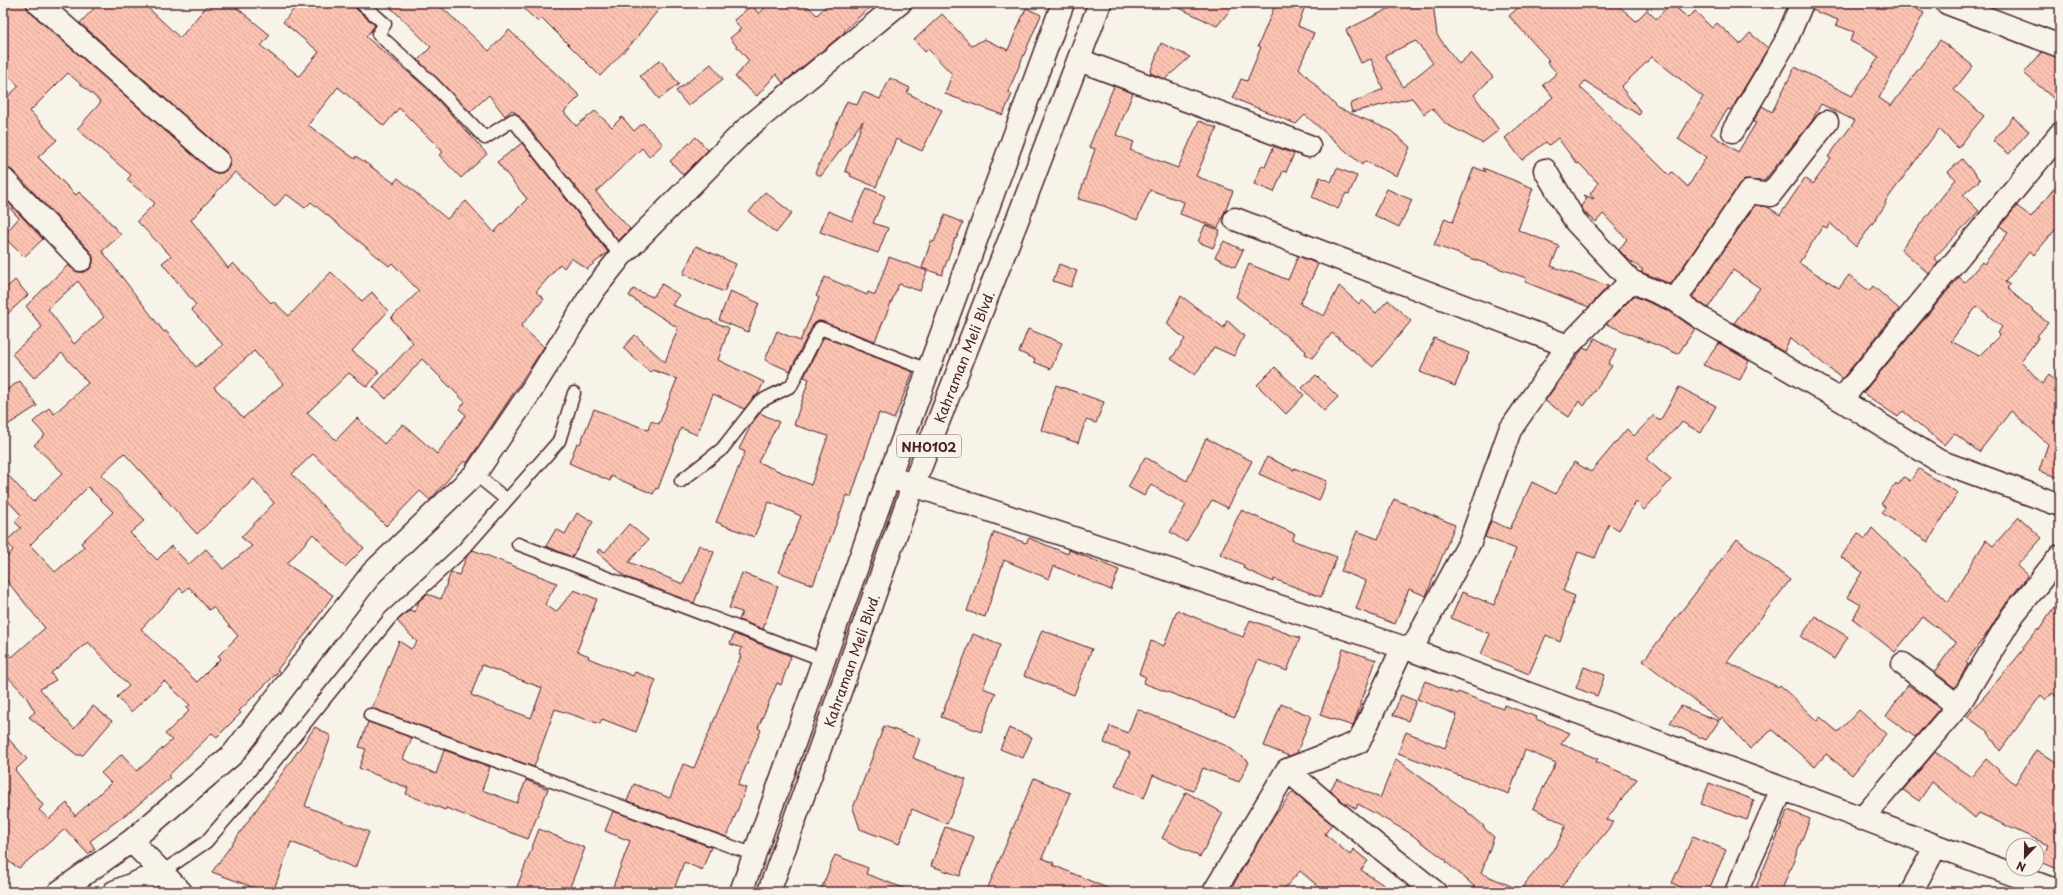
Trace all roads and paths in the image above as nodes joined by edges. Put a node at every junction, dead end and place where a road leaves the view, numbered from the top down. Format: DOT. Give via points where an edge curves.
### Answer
graph roads {
  1 [pos="38,3"];
  2 [pos="361,3"];
  3 [pos="900,3"];
  4 [pos="1063,3"];
  5 [pos="1100,3"];
  6 [pos="1802,3"];
  7 [pos="1947,3"];
  8 [pos="2060,46"];
  9 [pos="1079,60"];
  10 [pos="1827,122"];
  11 [pos="1733,131"];
  12 [pos="2060,134"];
  13 [pos="1309,146"];
  14 [pos="218,161"];
  15 [pos="1545,170"];
  16 [pos="3,179"];
  17 [pos="1235,219"];
  18 [pos="621,256"];
  19 [pos="81,260"];
  20 [pos="1631,281"];
  21 [pos="1675,300"];
  22 [pos="1568,346"];
  23 [pos="928,370"];
  24 [pos="574,393"];
  25 [pos="1841,400"];
  26 [pos="475,474"];
  27 [pos="889,477"];
  28 [pos="681,481"];
  29 [pos="914,486"];
  30 [pos="507,500"];
  31 [pos="2060,505"];
  32 [pos="518,544"];
  33 [pos="2060,556"];
  34 [pos="1407,649"];
  35 [pos="824,660"];
  36 [pos="1903,664"];
  37 [pos="1958,706"];
  38 [pos="370,715"];
  39 [pos="1287,770"];
  40 [pos="1782,789"];
  41 [pos="1862,819"];
  42 [pos="131,841"];
  43 [pos="1936,846"];
  44 [pos="754,855"];
  45 [pos="162,872"];
  46 [pos="60,892"];
  47 [pos="114,892"];
  48 [pos="181,892"];
  49 [pos="741,892"];
  50 [pos="769,892"];
  51 [pos="1214,892"];
  52 [pos="1435,892"];
  53 [pos="1736,892"];
  54 [pos="1911,892"];
  55 [pos="2060,892"];
  1 -- 14 [label="main road"];
  2 -- 18 [label="lane" via="385,24 378,34 432,83 485,138 513,120"];
  3 -- 18 [label="main road" via="746,130"];
  4 -- 23 [label="main road, Kahraman Meli Blvd. / NH0102"];
  5 -- 9 [label="main road, Kahraman Meli Blvd. / NH0102"];
  6 -- 11 [label="main road" via="1785,43"];
  7 -- 8 [label="main road"];
  9 -- 13 [label="main road"];
  9 -- 29 [label="main road, Kahraman Meli Blvd. / NH0102"];
  10 -- 21 [label="main road" via="1770,195 1749,192"];
  12 -- 25 [label="main road"];
  15 -- 20 [label="main road" via="1575,221"];
  16 -- 19 [label="main road"];
  17 -- 22 [label="main road"];
  18 -- 26 [label="main road" via="594,290"];
  20 -- 21 [label="main road"];
  20 -- 22 [label="main road"];
  21 -- 25 [label="main road" via="1704,320"];
  22 -- 34 [label="main road" via="1510,430 1470,542"];
  23 -- 27 [label="main road, Kahraman Meli Blvd. / NH0102"];
  23 -- 28 [label="lane" via="820,328 791,386 759,402 722,450"];
  24 -- 30 [label="lane" via="558,441"];
  25 -- 31 [label="main road" via="1939,461"];
  26 -- 30 [label="lane"];
  26 -- 42 [label="main road" via="372,573 233,754"];
  27 -- 29 [label="main road"];
  27 -- 35 [label="main road, Kahraman Meli Blvd. / NH0102"];
  29 -- 34 [label="main road"];
  29 -- 50 [label="main road, Kahraman Meli Blvd. / NH0102"];
  30 -- 45 [label="lane" via="462,551 390,618 258,783 206,842"];
  32 -- 35 [label="lane"];
  33 -- 37 [label="main road" via="2013,615"];
  34 -- 39 [label="main road" via="1359,742"];
  34 -- 40 [label="main road"];
  35 -- 44 [label="main road, Kahraman Meli Blvd. / NH0102"];
  36 -- 37 [label="main road"];
  37 -- 41 [label="main road"];
  38 -- 44 [label="lane"];
  39 -- 51 [label="main road"];
  39 -- 52 [label="main road"];
  40 -- 41 [label="main road"];
  40 -- 53 [label="main road"];
  41 -- 43 [label="main road"];
  42 -- 45 [label="main road"];
  42 -- 46 [label="main road"];
  43 -- 54 [label="main road"];
  43 -- 55 [label="main road"];
  44 -- 49 [label="main road, Kahraman Meli Blvd. / NH0102"];
  45 -- 47 [label="main road"];
  45 -- 48 [label="main road"];
}
